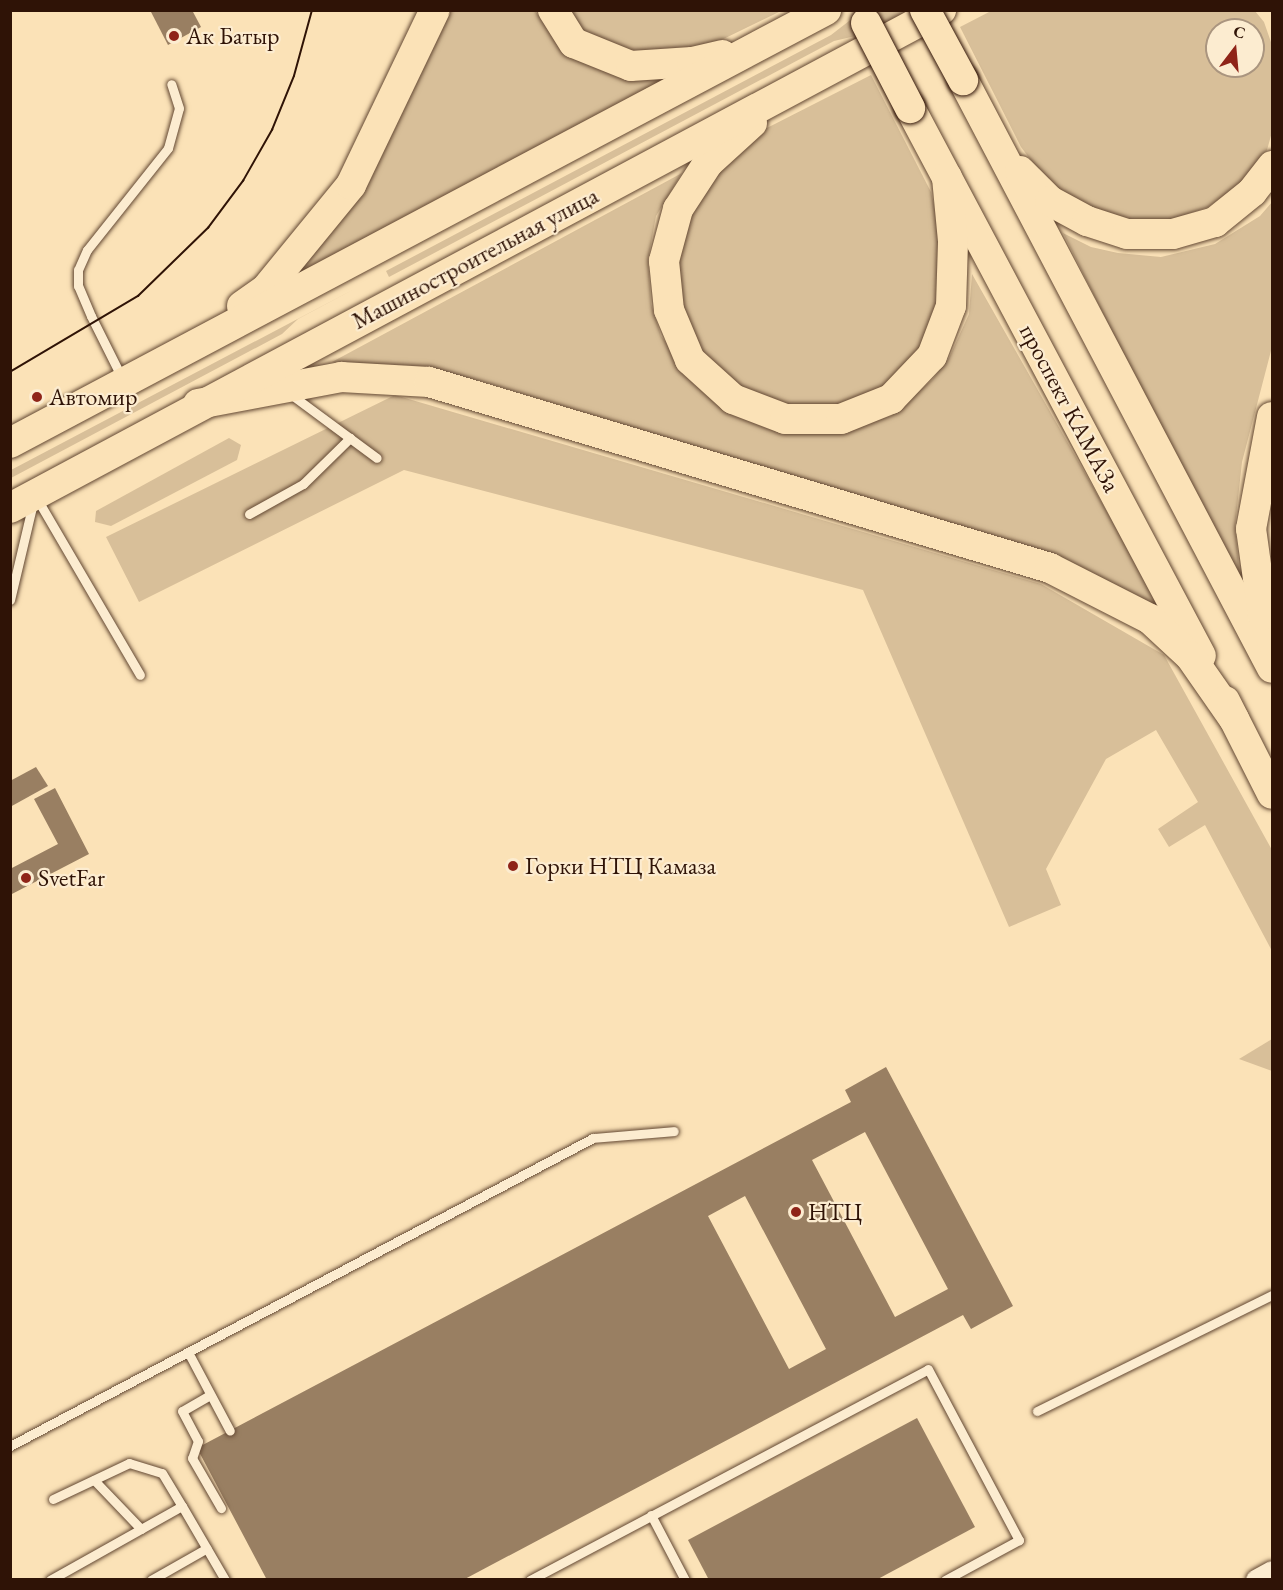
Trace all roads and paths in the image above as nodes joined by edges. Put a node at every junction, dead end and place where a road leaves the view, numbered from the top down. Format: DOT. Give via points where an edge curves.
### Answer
graph roads {
  1 [pos="435,10"];
  2 [pos="553,10"];
  3 [pos="826,10"];
  4 [pos="926,10"];
  5 [pos="941,10"];
  6 [pos="863,17"];
  7 [pos="760,45"];
  8 [pos="171,84"];
  9 [pos="783,94"];
  10 [pos="1001,153"];
  11 [pos="1272,166"];
  12 [pos="947,177"];
  13 [pos="169,359"];
  14 [pos="125,383"];
  15 [pos="283,388"];
  16 [pos="198,404"];
  17 [pos="1272,417"];
  18 [pos="350,438"];
  19 [pos="10,444"];
  20 [pos="377,458"];
  21 [pos="22,501"];
  22 [pos="249,514"];
  23 [pos="10,600"];
  24 [pos="1272,644"];
  25 [pos="1272,668"];
  26 [pos="140,675"];
  27 [pos="1234,719"];
  28 [pos="1272,794"];
  29 [pos="674,1131"];
  30 [pos="1272,1295"];
  31 [pos="188,1352"];
  32 [pos="210,1395"];
  33 [pos="1037,1411"];
  34 [pos="230,1431"];
  35 [pos="10,1446"];
  36 [pos="94,1480"];
  37 [pos="53,1499"];
  38 [pos="182,1506"];
  39 [pos="221,1508"];
  40 [pos="651,1515"];
  41 [pos="141,1529"];
  42 [pos="207,1548"];
  43 [pos="50,1580"];
  44 [pos="151,1580"];
  45 [pos="225,1580"];
  46 [pos="530,1580"];
  47 [pos="685,1580"];
  48 [pos="945,1580"];
  1 -- 13 [label="main road" via="351,185 266,289"];
  2 -- 7 [label="main road" via="574,44 631,66 692,62"];
  3 -- 7 [label="main road"];
  4 -- 10 [label="main road, bridge"];
  5 -- 9 [label="main road, Машиностроительная улица"];
  6 -- 12 [label="main road, проспект КАМАЗа, bridge"];
  7 -- 13 [label="main road"];
  8 -- 14 [label="lane" via="179,108 176,131 168,148 87,250 78,270 78,286"];
  9 -- 12 [label="main road" via="708,164 678,209 664,261 669,310 690,360 733,399 785,419 841,419 891,399 932,356 951,306 953,241"];
  9 -- 16 [label="main road, Машиностроительная улица"];
  10 -- 11 [label="main road" via="1050,201 1087,221 1127,234 1173,234 1215,222 1252,192"];
  10 -- 25 [label="main road"];
  12 -- 27 [label="main road, проспект КАМАЗа"];
  13 -- 14 [label="main road"];
  14 -- 19 [label="main road"];
  15 -- 16 [label="main road"];
  15 -- 18 [label="lane"];
  15 -- 27 [label="main road" via="341,377 429,382 1050,568 1150,619 1191,656"];
  16 -- 21 [label="main road, Машиностроительная улица"];
  17 -- 24 [label="main road" via="1251,529 1263,615"];
  18 -- 20 [label="lane"];
  18 -- 22 [label="lane" via="303,483"];
  21 -- 23 [label="lane"];
  21 -- 26 [label="lane"];
  27 -- 28 [label="main road, проспект КАМАЗа"];
  29 -- 31 [label="lane" via="593,1138"];
  30 -- 33 [label="lane"];
  31 -- 32 [label="lane"];
  31 -- 35 [label="lane"];
  32 -- 34 [label="lane"];
  32 -- 39 [label="lane" via="182,1411 198,1441 192,1458"];
  36 -- 37 [label="lane"];
  36 -- 38 [label="lane" via="129,1463 162,1473"];
  36 -- 41 [label="lane"];
  38 -- 41 [label="lane"];
  38 -- 42 [label="lane"];
  40 -- 46 [label="lane"];
  40 -- 47 [label="lane"];
  40 -- 48 [label="lane" via="928,1369 1019,1540"];
  41 -- 43 [label="lane"];
  42 -- 44 [label="lane"];
  42 -- 45 [label="lane"];
}
